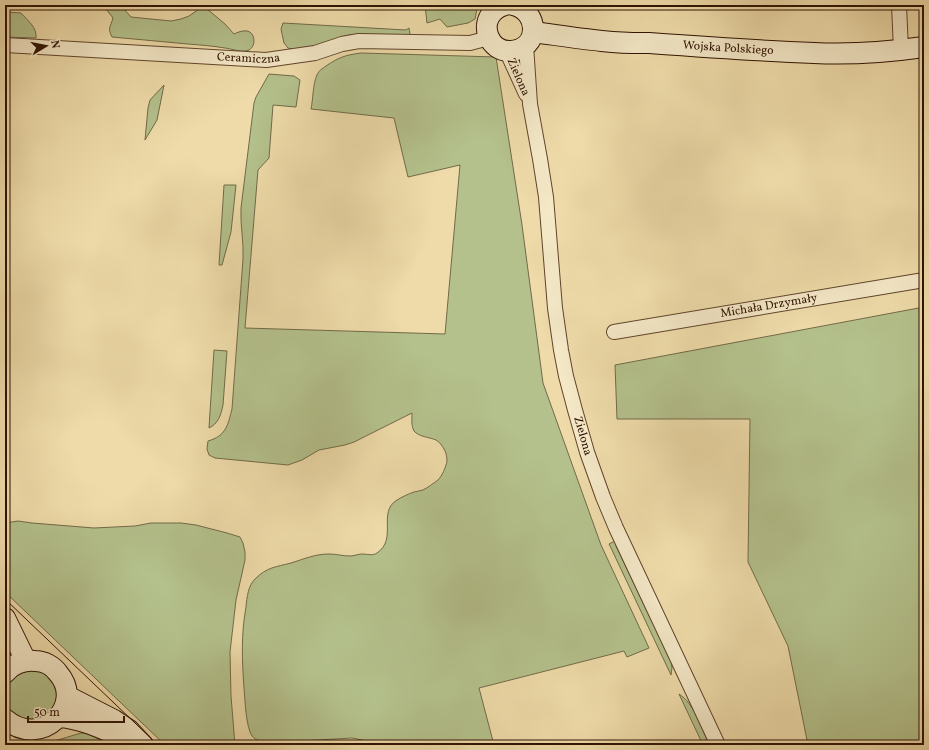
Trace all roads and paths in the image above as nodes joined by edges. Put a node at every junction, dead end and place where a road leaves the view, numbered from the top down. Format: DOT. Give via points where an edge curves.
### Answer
graph roads {
  1 [pos="899,5"];
  2 [pos="503,6"];
  3 [pos="489,38"];
  4 [pos="529,39"];
  5 [pos="5,45"];
  6 [pos="924,47"];
  7 [pos="506,50"];
  8 [pos="901,50"];
  9 [pos="530,104"];
  10 [pos="924,280"];
  11 [pos="614,332"];
  12 [pos="5,618"];
  13 [pos="26,661"];
  14 [pos="6,667"];
  15 [pos="67,696"];
  16 [pos="60,717"];
  17 [pos="5,719"];
  18 [pos="18,738"];
  19 [pos="137,745"];
  20 [pos="143,745"];
  21 [pos="718,745"];
  1 -- 8 [label="street"];
  2 -- 3 [label="street" via="493,11 490,17 487,30"];
  2 -- 4 [label="street" via="523,9 528,13 533,24"];
  3 -- 5 [label="street, Ceramiczna" via="470,43 359,41 315,53 266,60"];
  3 -- 7 [label="street" via="492,43"];
  4 -- 7 [label="street" via="523,48"];
  4 -- 8 [label="street, Wojska Polskiego" via="570,38 815,54"];
  4 -- 9 [label="street, Zielona"];
  6 -- 8 [label="street, Wojska Polskiego"];
  7 -- 9 [label="street, Zielona"];
  9 -- 21 [label="street, Zielona" via="546,197 555,308 566,376 587,452 616,528"];
  10 -- 11 [label="street, Michała Drzymały"];
  12 -- 13 [label="street"];
  13 -- 14 [label="street"];
  13 -- 15 [label="street" via="36,660 55,669 66,686"];
  15 -- 16 [label="street"];
  15 -- 20 [label="street" via="114,720 129,730"];
  16 -- 18 [label="street" via="47,727"];
  16 -- 19 [label="street" via="75,718"];
  17 -- 18 [label="street" via="17,728"];
}
